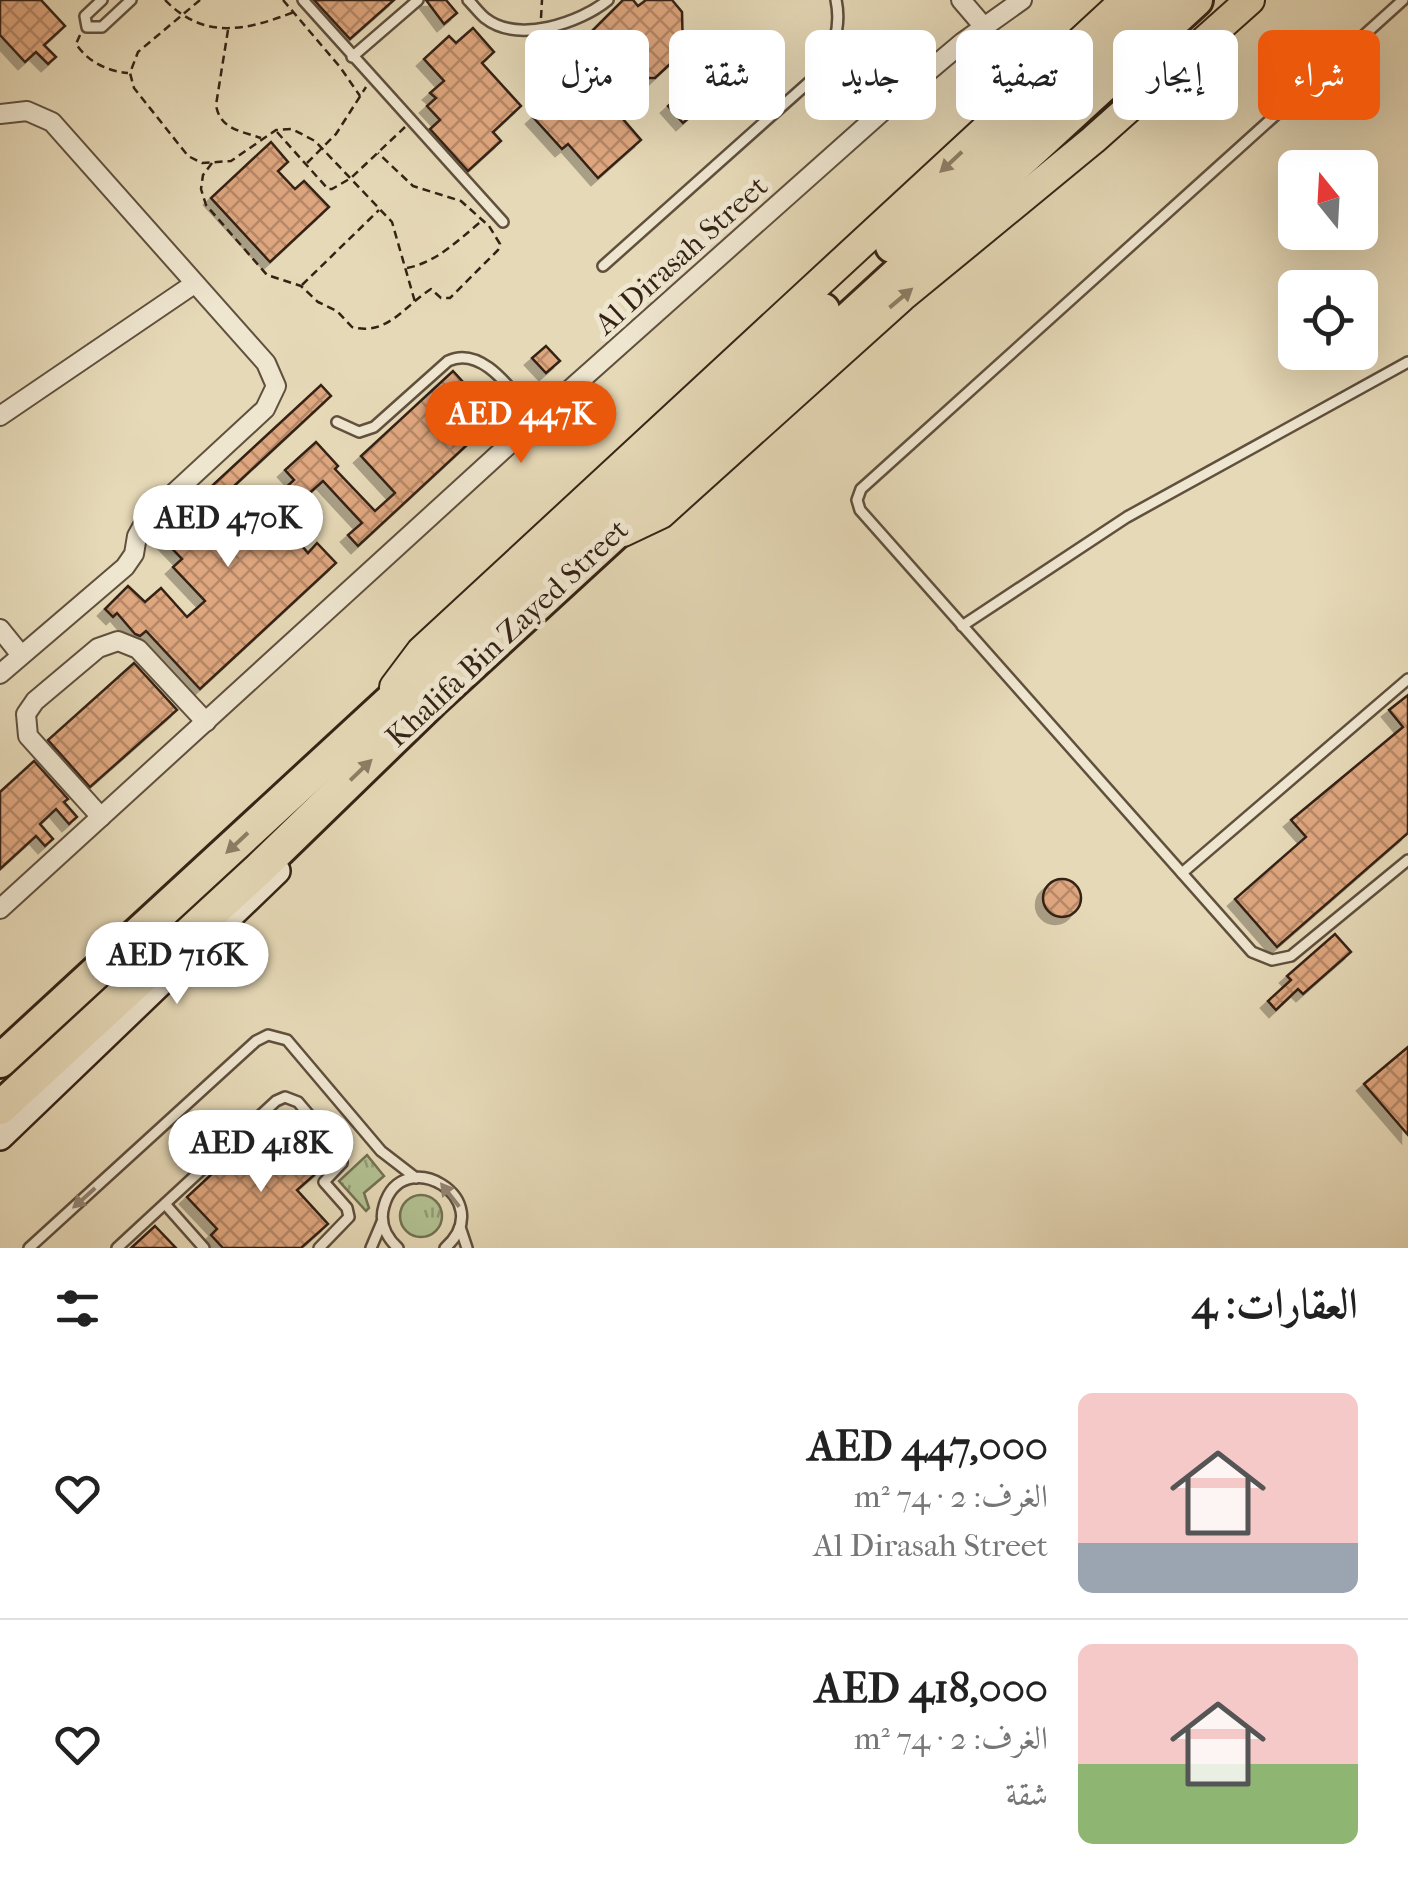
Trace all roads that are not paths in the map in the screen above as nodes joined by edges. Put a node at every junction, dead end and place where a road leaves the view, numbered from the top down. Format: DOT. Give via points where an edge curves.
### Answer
graph roads {
  1 [pos="102,0"];
  2 [pos="131,0"];
  3 [pos="303,0"];
  4 [pos="418,0"];
  5 [pos="469,0"];
  6 [pos="608,0"];
  7 [pos="836,0"];
  8 [pos="960,0"];
  9 [pos="1022,0"];
  10 [pos="1124,0"];
  11 [pos="1163,0"];
  12 [pos="1196,0"];
  13 [pos="1250,0"];
  14 [pos="1404,0"];
  15 [pos="986,28"];
  16 [pos="352,57"];
  17 [pos="0,114"];
  18 [pos="503,222"];
  19 [pos="603,266"];
  20 [pos="194,284"];
  21 [pos="1408,362"];
  22 [pos="0,416"];
  23 [pos="538,420"];
  24 [pos="338,422"];
  25 [pos="612,535"];
  26 [pos="962,626"];
  27 [pos="0,628"];
  28 [pos="21,655"];
  29 [pos="0,674"];
  30 [pos="1408,679"];
  31 [pos="386,705"];
  32 [pos="206,722"];
  33 [pos="102,817"];
  34 [pos="290,838"];
  35 [pos="1408,860"];
  36 [pos="1182,873"];
  37 [pos="0,909"];
  38 [pos="83,986"];
  39 [pos="0,1040"];
  40 [pos="0,1062"];
  41 [pos="0,1108"];
  42 [pos="0,1138"];
  43 [pos="416,1178"];
  44 [pos="165,1204"];
  45 [pos="382,1222"];
  46 [pos="460,1227"];
  47 [pos="29,1248"];
  48 [pos="116,1248"];
  49 [pos="204,1248"];
  50 [pos="319,1248"];
  51 [pos="371,1248"];
  52 [pos="398,1248"];
  53 [pos="445,1248"];
  54 [pos="467,1248"];
  1 -- 2 [label="lane" via="85,16 87,28 102,27"];
  3 -- 16 [label="lane"];
  4 -- 16 [label="lane"];
  5 -- 6 [label="lane" via="487,20 540,28 590,14"];
  7 -- 19 [label="lane" via="834,42 817,75"];
  8 -- 15 [label="street"];
  9 -- 15 [label="street, Al Dirasah Street"];
  10 -- 31 [label="main road, one-way" via="421,650"];
  11 -- 31 [label="highway, Khalifa Bin Zayed Street"];
  12 -- 25 [label="highway, Khalifa Bin Zayed Street"];
  25 -- 13 [label="main road, one-way" via="661,514 887,310"];
  14 -- 26 [label="lane" via="861,489 860,510"];
  15 -- 23 [label="street, Al Dirasah Street" via="912,85"];
  16 -- 18 [label="lane"];
  17 -- 20 [label="street" via="28,111 52,122"];
  20 -- 22 [label="street"];
  20 -- 28 [label="street" via="271,370 274,394 144,522 128,564"];
  21 -- 26 [label="lane" via="1126,517"];
  23 -- 24 [label="lane" via="484,363 462,356 374,427 359,432"];
  23 -- 32 [label="street, Al Dirasah Street"];
  34 -- 25 [label="highway, Khalifa Bin Zayed Street, one-way"];
  26 -- 36 [label="lane"];
  27 -- 28 [label="street"];
  28 -- 29 [label="street"];
  30 -- 36 [label="lane"];
  31 -- 38 [label="highway, Khalifa Bin Zayed Street, one-way"];
  32 -- 33 [label="street, Al Dirasah Street"];
  32 -- 33 [label="street" via="138,649 118,641 98,648 35,701 26,714 28,736"];
  33 -- 37 [label="street, Al Dirasah Street"];
  34 -- 41 [label="highway, Khalifa Bin Zayed Street"];
  34 -- 42 [label="street" via="270,880"];
  35 -- 36 [label="lane" via="1318,938 1272,960 1252,952"];
  38 -- 39 [label="highway" via="58,990"];
  38 -- 40 [label="highway, Khalifa Bin Zayed Street"];
  43 -- 45 [label="lane" via="390,1194"];
  46 -- 43 [label="lane, one-way" via="451,1190"];
  43 -- 47 [label="lane, one-way" via="381,1151 287,1040 268,1036"];
  44 -- 48 [label="lane"];
  44 -- 49 [label="lane"];
  44 -- 50 [label="lane" via="276,1101 290,1098 342,1154 324,1182 350,1218"];
  45 -- 51 [label="lane"];
  45 -- 52 [label="lane"];
  46 -- 53 [label="lane"];
  46 -- 54 [label="lane"];
}
